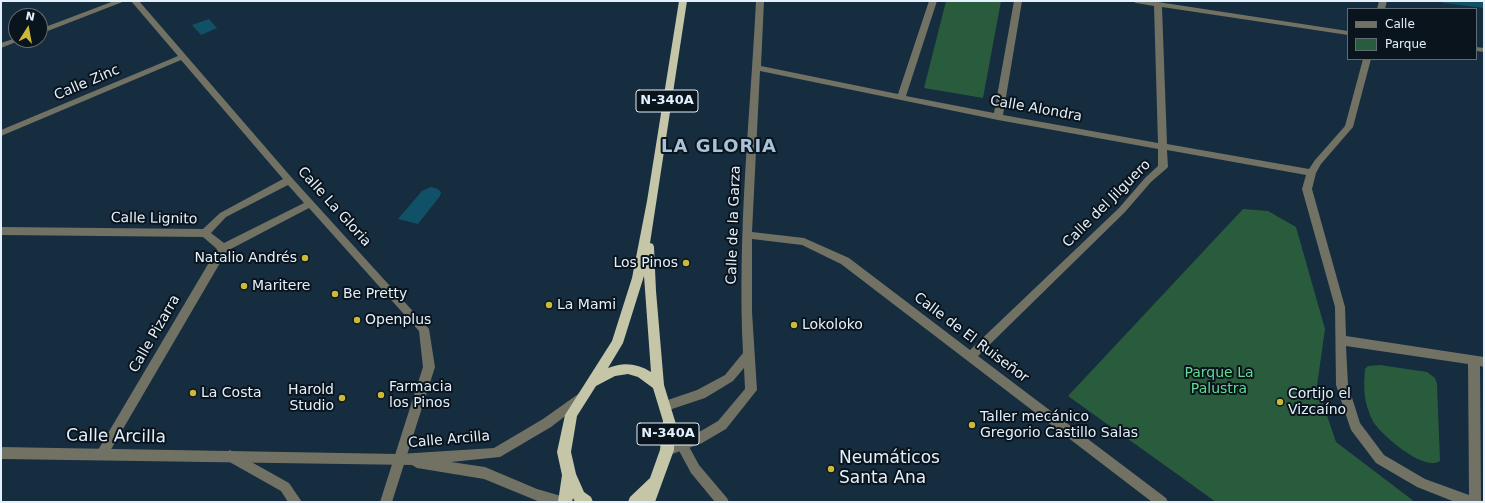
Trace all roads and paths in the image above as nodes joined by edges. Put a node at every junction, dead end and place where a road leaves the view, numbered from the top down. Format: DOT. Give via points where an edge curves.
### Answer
graph roads {
  1 [pos="121,1"];
  2 [pos="135,1"];
  3 [pos="683,1"];
  4 [pos="760,1"];
  5 [pos="933,1"];
  6 [pos="1018,1"];
  7 [pos="1136,1"];
  8 [pos="1158,4"];
  9 [pos="48,29"];
  10 [pos="1347,33"];
  11 [pos="182,57"];
  12 [pos="1367,60"];
  13 [pos="757,68"];
  14 [pos="901,97"];
  15 [pos="998,117"];
  16 [pos="1,133"];
  17 [pos="1162,146"];
  18 [pos="1311,173"];
  19 [pos="289,180"];
  20 [pos="652,201"];
  21 [pos="311,203"];
  22 [pos="1,231"];
  23 [pos="205,233"];
  24 [pos="747,235"];
  25 [pos="223,248"];
  26 [pos="1340,340"];
  27 [pos="748,355"];
  28 [pos="970,357"];
  29 [pos="1479,361"];
  30 [pos="592,383"];
  31 [pos="658,385"];
  32 [pos="581,397"];
  33 [pos="666,406"];
  34 [pos="670,421"];
  35 [pos="1479,425"];
  36 [pos="682,444"];
  37 [pos="666,450"];
  38 [pos="1,453"];
  39 [pos="102,454"];
  40 [pos="230,456"];
  41 [pos="399,460"];
  42 [pos="569,474"];
  43 [pos="654,482"];
  44 [pos="296,502"];
  45 [pos="386,502"];
  46 [pos="565,502"];
  47 [pos="586,502"];
  48 [pos="635,502"];
  49 [pos="648,502"];
  50 [pos="723,502"];
  51 [pos="1162,502"];
  52 [pos="1470,502"];
  53 [pos="1475,502"];
  1 -- 9 [label="street"];
  2 -- 11 [label="street, Calle La Gloria"];
  3 -- 20 [label="highway, N-340A"];
  4 -- 13 [label="street, Calle de la Garza"];
  5 -- 14 [label="street"];
  6 -- 15 [label="street"];
  7 -- 8 [label="street"];
  8 -- 10 [label="street"];
  8 -- 17 [label="street, Calle del Jilguero"];
  11 -- 16 [label="street, Calle Zinc"];
  11 -- 19 [label="street, Calle La Gloria"];
  12 -- 18 [label="street" via="1349,127"];
  13 -- 14 [label="street, Calle Alondra"];
  13 -- 24 [label="street, Calle de la Garza"];
  14 -- 15 [label="street, Calle Alondra"];
  15 -- 17 [label="street, Calle Alondra"];
  17 -- 18 [label="street, Calle Alondra"];
  17 -- 28 [label="street, Calle del Jilguero" via="1163,167"];
  18 -- 26 [label="street" via="1307,189 1340,307"];
  19 -- 21 [label="street, Calle La Gloria"];
  19 -- 23 [label="street, Calle Lignito" via="223,215"];
  20 -- 30 [label="highway, N-340A" via="638,278 617,343"];
  20 -- 31 [label="highway, N-340A" via="648,260"];
  21 -- 25 [label="street"];
  21 -- 41 [label="street, Calle La Gloria" via="424,329 429,368"];
  22 -- 23 [label="street, Calle Lignito"];
  23 -- 25 [label="street"];
  24 -- 27 [label="street, Calle de la Garza"];
  24 -- 28 [label="street, Calle de El Ruiseñor" via="804,242 845,261"];
  25 -- 39 [label="street, Calle Pizarra"];
  26 -- 29 [label="street"];
  26 -- 52 [label="street" via="1342,385 1355,426 1380,459 1421,483"];
  27 -- 33 [label="street" via="729,378 701,394"];
  27 -- 36 [label="street, Calle de la Garza" via="751,390 722,425 698,439"];
  28 -- 51 [label="street, Calle de El Ruiseñor"];
  29 -- 35 [label="street"];
  30 -- 31 [label="highway, N-340A" via="608,372 626,367 649,376"];
  30 -- 32 [label="highway, N-340A"];
  31 -- 33 [label="highway, N-340A"];
  32 -- 41 [label="street, Calle Arcilla" via="547,423 496,453"];
  32 -- 42 [label="highway, N-340A" via="571,415 564,452"];
  33 -- 34 [label="highway, N-340A"];
  34 -- 36 [label="street"];
  34 -- 37 [label="highway, N-340A"];
  35 -- 53 [label="street"];
  36 -- 37 [label="street, Calle de la Garza"];
  36 -- 50 [label="street" via="695,470"];
  37 -- 43 [label="highway, N-340A"];
  38 -- 39 [label="street, Calle Arcilla"];
  39 -- 40 [label="street, Calle Arcilla"];
  40 -- 41 [label="street, Calle Arcilla"];
  40 -- 44 [label="street, Calle Arcilla" via="285,487"];
  41 -- 45 [label="street, Calle La Gloria"];
  41 -- 46 [label="street, Calle Arcilla" via="485,473 536,495"];
  42 -- 46 [label="highway, N-340A"];
  42 -- 47 [label="highway, N-340A" via="580,497"];
  43 -- 48 [label="highway, N-340A"];
  43 -- 49 [label="highway, N-340A"];
}
